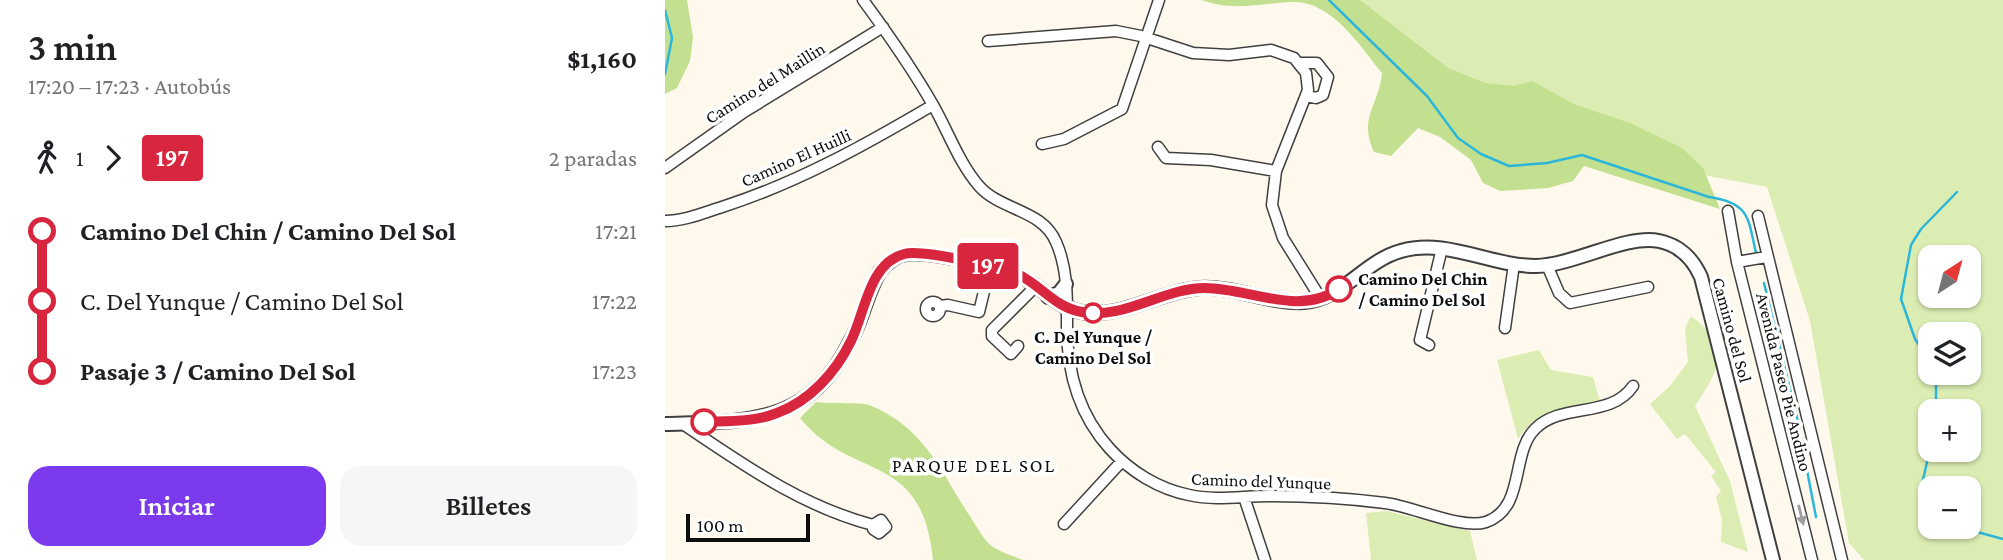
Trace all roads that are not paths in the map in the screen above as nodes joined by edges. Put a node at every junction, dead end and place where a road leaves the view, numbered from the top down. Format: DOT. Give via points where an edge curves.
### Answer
graph roads {
  1 [pos="863,0"];
  2 [pos="1159,0"];
  3 [pos="883,27"];
  4 [pos="1147,38"];
  5 [pos="988,41"];
  6 [pos="1300,64"];
  7 [pos="1307,96"];
  8 [pos="933,105"];
  9 [pos="1042,144"];
  10 [pos="1158,147"];
  11 [pos="665,168"];
  12 [pos="1276,171"];
  13 [pos="1728,211"];
  14 [pos="1758,216"];
  15 [pos="665,222"];
  16 [pos="1442,248"];
  17 [pos="1766,257"];
  18 [pos="1737,262"];
  19 [pos="1514,264"];
  20 [pos="1547,265"];
  21 [pos="990,267"];
  22 [pos="1066,284"];
  23 [pos="1035,286"];
  24 [pos="1648,287"];
  25 [pos="1048,297"];
  26 [pos="1321,299"];
  27 [pos="940,306"];
  28 [pos="1068,309"];
  29 [pos="1505,328"];
  30 [pos="1429,345"];
  31 [pos="1019,346"];
  32 [pos="1633,387"];
  33 [pos="683,423"];
  34 [pos="665,424"];
  35 [pos="1122,461"];
  36 [pos="1244,497"];
  37 [pos="1064,524"];
  38 [pos="873,525"];
  39 [pos="1265,560"];
  40 [pos="1773,560"];
  41 [pos="1812,560"];
  42 [pos="1842,560"];
  1 -- 3 [label="street, Camino del Yunque"];
  2 -- 4 [label="street"];
  3 -- 8 [label="street, Camino del Yunque"];
  3 -- 11 [label="street, Camino del Maillin" via="738,116"];
  4 -- 5 [label="street" via="1105,31"];
  4 -- 6 [label="street" via="1202,54 1277,50"];
  4 -- 9 [label="street" via="1122,108 1064,139"];
  6 -- 7 [label="street" via="1308,78"];
  6 -- 7 [label="street" via="1317,63 1328,77 1323,95 1316,99"];
  7 -- 12 [label="street"];
  8 -- 15 [label="street, Camino El Huilli" via="785,184"];
  8 -- 22 [label="street, Camino del Yunque" via="982,190 1035,217 1050,232"];
  10 -- 12 [label="street" via="1166,158"];
  12 -- 26 [label="street" via="1272,200 1276,223"];
  13 -- 18 [label="street, Avenida Paseo Pie Andino"];
  14 -- 17 [label="street, Avenida Paseo Pie Andino"];
  16 -- 19 [label="street, Camino del Sol"];
  16 -- 26 [label="street, Camino del Sol" via="1389,255"];
  16 -- 30 [label="street" via="1421,326 1420,340"];
  17 -- 18 [label="street"];
  17 -- 42 [label="street, Avenida Paseo Pie Andino"];
  18 -- 41 [label="street, Avenida Paseo Pie Andino, one-way"];
  19 -- 20 [label="street, Camino del Sol"];
  19 -- 29 [label="street"];
  20 -- 24 [label="street" via="1559,293 1570,303"];
  20 -- 40 [label="street, Camino del Sol" via="1644,240 1669,244 1692,261 1703,284"];
  21 -- 23 [label="street, Camino del Sol" via="1017,274"];
  21 -- 27 [label="street" via="979,312"];
  21 -- 33 [label="street, Camino del Sol" via="916,253 894,258 876,277 843,356 804,399 771,416"];
  22 -- 25 [label="street"];
  22 -- 28 [label="street, Camino del Yunque"];
  23 -- 25 [label="street, Camino del Sol"];
  23 -- 31 [label="street" via="992,330 992,336 1011,354"];
  25 -- 28 [label="street, Camino del Sol"];
  26 -- 28 [label="street, Camino del Sol" via="1288,302 1200,288 1160,295 1111,312"];
  28 -- 35 [label="street, Camino del Yunque" via="1069,359 1078,399 1095,431"];
  32 -- 36 [label="street, Camino del Yunque" via="1619,400 1556,417 1537,427 1526,443 1509,501 1485,522 1467,523 1374,501"];
  33 -- 34 [label="street, Camino del Sol"];
  33 -- 38 [label="street" via="790,494"];
  35 -- 36 [label="street, Camino del Yunque" via="1176,492 1200,498"];
  35 -- 37 [label="street"];
  36 -- 39 [label="street"];
}
